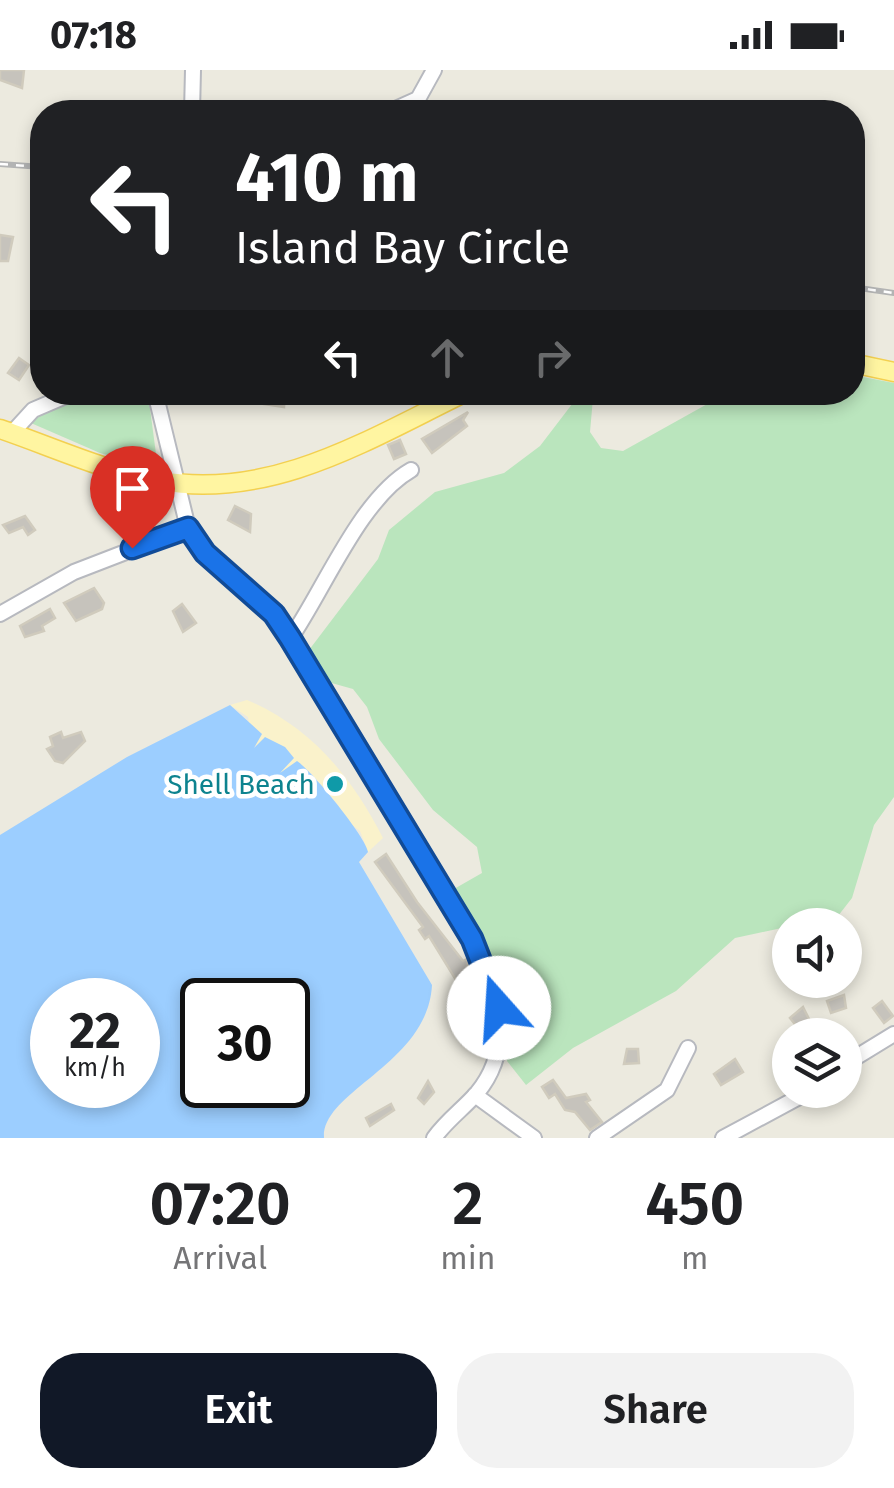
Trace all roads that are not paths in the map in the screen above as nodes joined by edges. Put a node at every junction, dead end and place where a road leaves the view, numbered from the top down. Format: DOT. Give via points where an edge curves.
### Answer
graph roads {
  1 [pos="434,70"];
  2 [pos="191,71"];
  3 [pos="192,100"];
  4 [pos="416,100"];
  5 [pos="865,366"];
  6 [pos="894,372"];
  7 [pos="42,405"];
  8 [pos="159,405"];
  9 [pos="440,405"];
  10 [pos="6,431"];
  11 [pos="411,470"];
  12 [pos="180,484"];
  13 [pos="188,528"];
  14 [pos="0,614"];
  15 [pos="290,638"];
  16 [pos="894,1034"];
  17 [pos="688,1048"];
  18 [pos="862,1054"];
  19 [pos="475,1095"];
  20 [pos="779,1108"];
  21 [pos="434,1138"];
  22 [pos="534,1138"];
  23 [pos="597,1138"];
  24 [pos="723,1138"];
  1 -- 4 [label="street"];
  2 -- 3 [label="street"];
  5 -- 6 [label="main road"];
  7 -- 10 [label="street"];
  8 -- 12 [label="street"];
  9 -- 12 [label="main road" via="292,472"];
  10 -- 12 [label="main road" via="136,476"];
  11 -- 15 [label="street" via="392,482 364,519"];
  12 -- 13 [label="street"];
  13 -- 14 [label="street" via="74,572"];
  13 -- 15 [label="street"];
  15 -- 19 [label="street" via="492,981 499,1046"];
  16 -- 18 [label="street"];
  17 -- 23 [label="street" via="667,1090"];
  19 -- 21 [label="street"];
  19 -- 22 [label="street"];
  20 -- 24 [label="street"];
}
